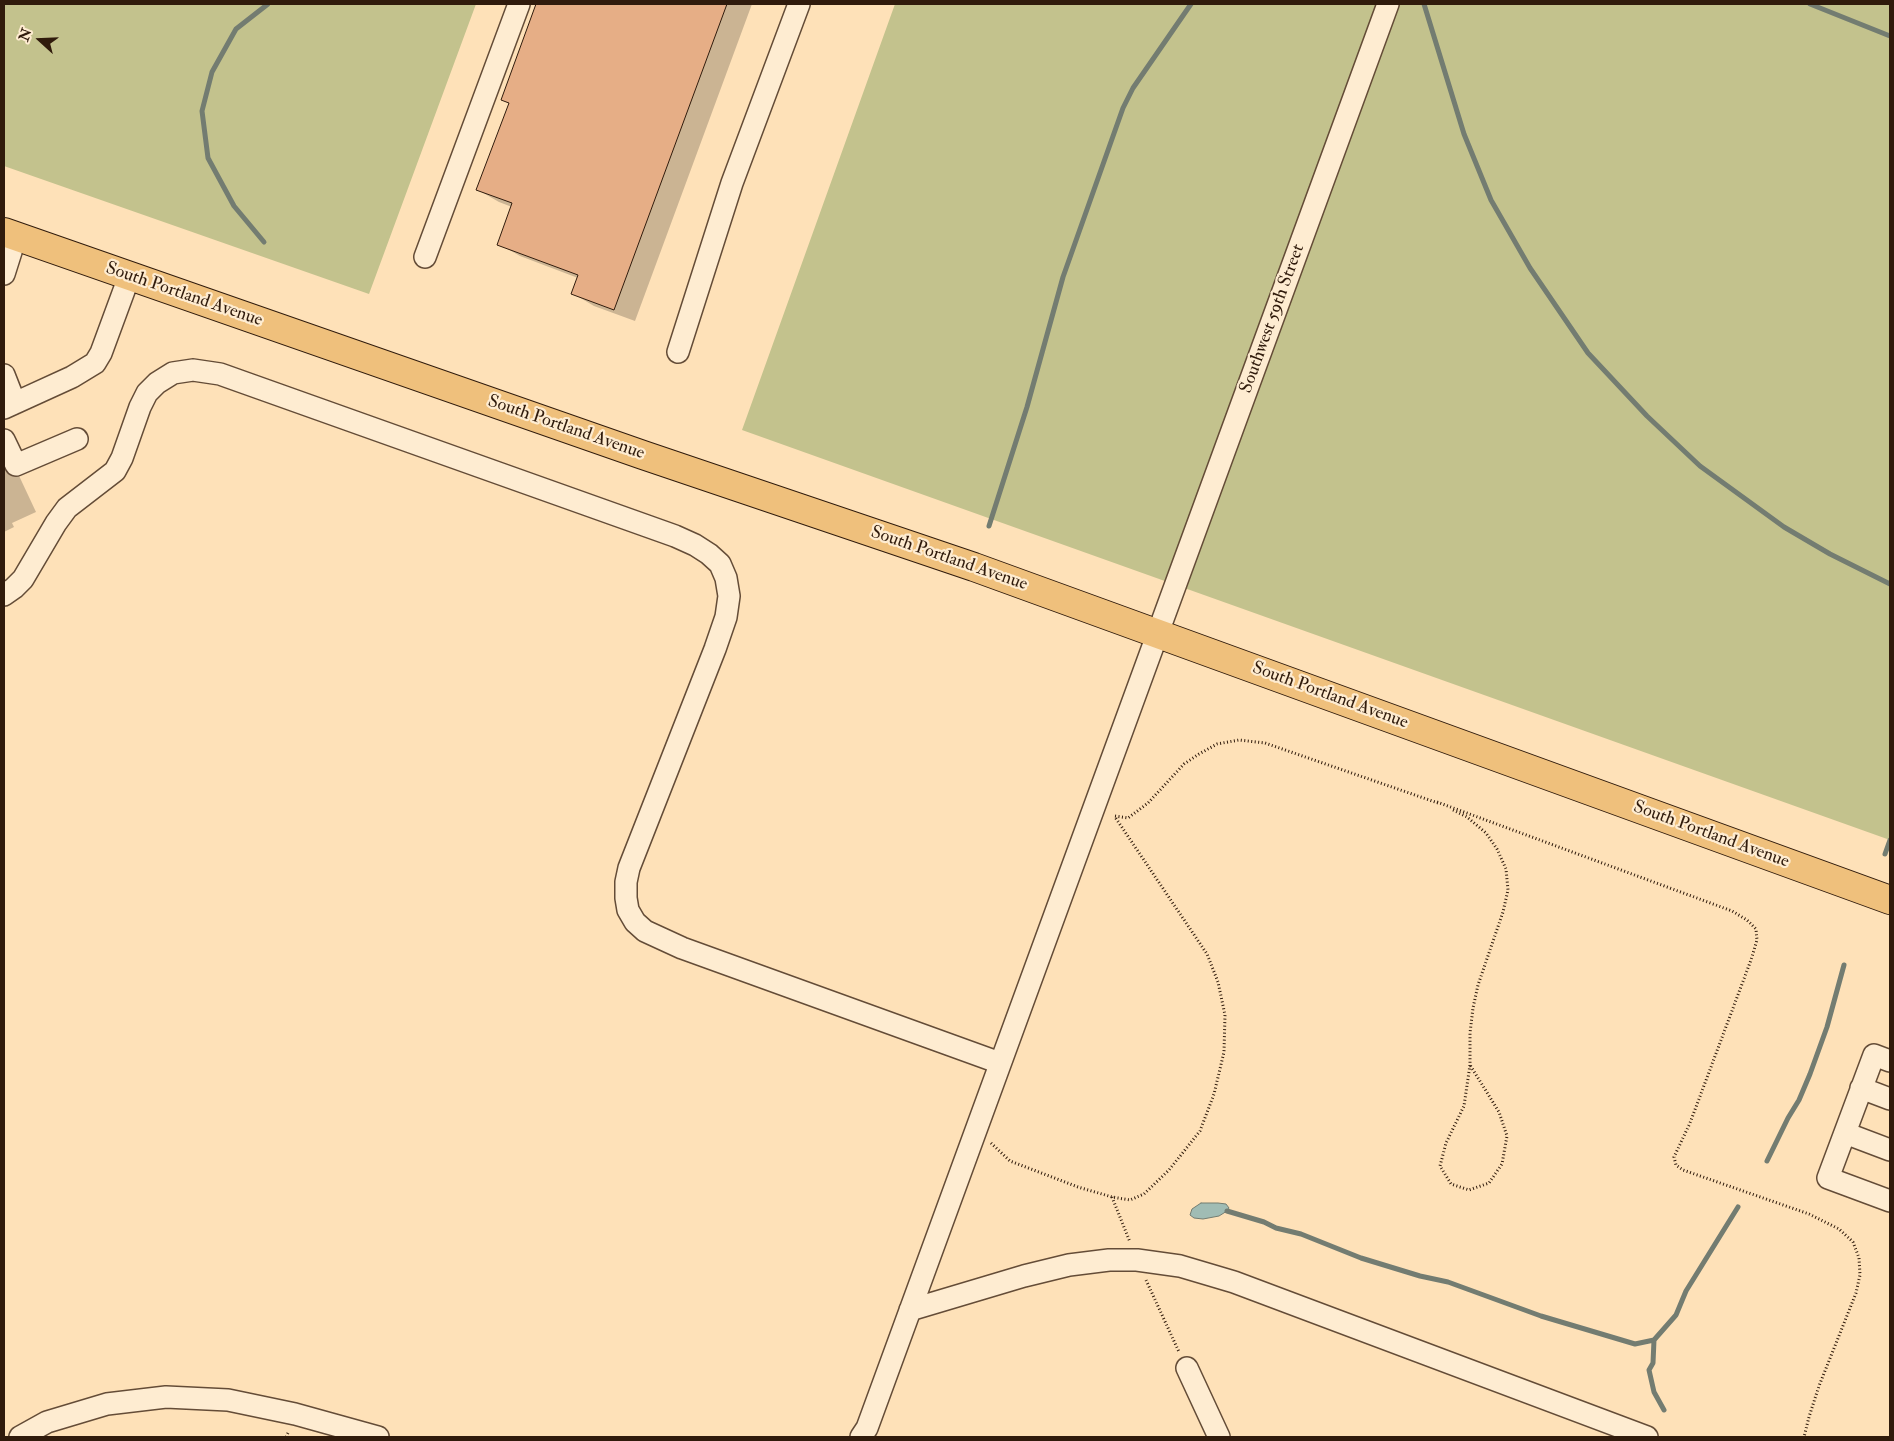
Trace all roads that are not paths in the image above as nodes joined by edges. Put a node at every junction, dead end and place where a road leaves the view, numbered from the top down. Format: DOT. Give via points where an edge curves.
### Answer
graph roads {
  1 [pos="519,4"];
  2 [pos="799,4"];
  3 [pos="1388,4"];
  4 [pos="10,234"];
  5 [pos="425,257"];
  6 [pos="4,274"];
  7 [pos="129,277"];
  8 [pos="678,352"];
  9 [pos="4,375"];
  10 [pos="10,405"];
  11 [pos="78,439"];
  12 [pos="4,440"];
  13 [pos="4,595"];
  14 [pos="1156,633"];
  15 [pos="1890,900"];
  16 [pos="1890,1061"];
  17 [pos="1000,1062"];
  18 [pos="1861,1088"];
  19 [pos="1890,1099"];
  20 [pos="1845,1133"];
  21 [pos="1890,1150"];
  22 [pos="1890,1201"];
  23 [pos="910,1310"];
  24 [pos="1187,1368"];
  25 [pos="20,1437"];
  26 [pos="378,1437"];
  27 [pos="862,1437"];
  28 [pos="1218,1437"];
  29 [pos="1647,1437"];
  1 -- 5 [label="street"];
  2 -- 8 [label="street" via="732,183"];
  3 -- 14 [label="street, Southwest 59th Street"];
  4 -- 6 [label="street"];
  4 -- 7 [label="main road, South Portland Avenue"];
  7 -- 10 [label="street" via="95,363"];
  7 -- 14 [label="main road, South Portland Avenue" via="974,567"];
  9 -- 10 [label="street"];
  11 -- 12 [label="street" via="16,465"];
  13 -- 17 [label="street" via="23,579 68,508 115,471 147,393 157,382 173,373 193,370 220,374 695,545 720,564 729,596 726,616 629,868 626,898 635,922 645,931 682,948"];
  14 -- 15 [label="main road, South Portland Avenue"];
  14 -- 17 [label="street, Southwest 59th Street"];
  16 -- 18 [label="street" via="1874,1055"];
  17 -- 23 [label="street, Southwest 59th Street"];
  18 -- 19 [label="street"];
  18 -- 20 [label="street"];
  20 -- 21 [label="street"];
  20 -- 22 [label="street" via="1828,1178"];
  23 -- 27 [label="street, Southwest 59th Street"];
  23 -- 29 [label="street" via="1069,1265 1137,1260 1180,1266 1234,1282"];
  24 -- 28 [label="street"];
  25 -- 26 [label="street" via="47,1422 107,1404 166,1396 228,1400"];
}
